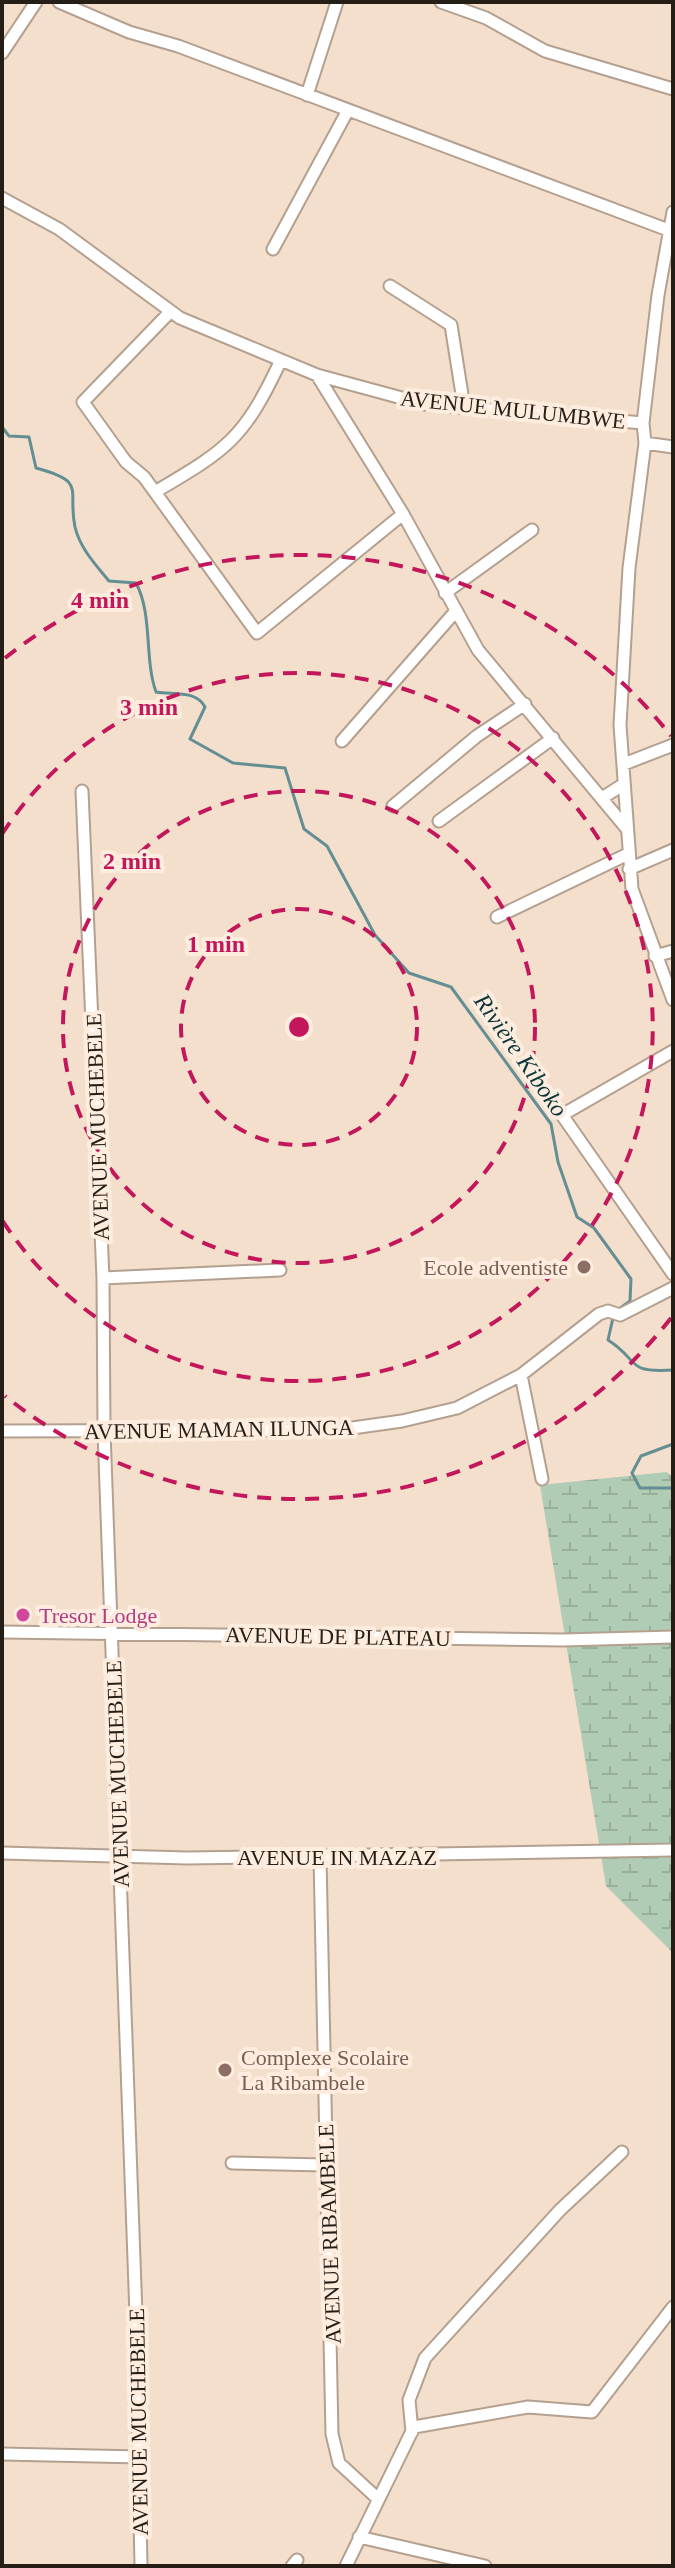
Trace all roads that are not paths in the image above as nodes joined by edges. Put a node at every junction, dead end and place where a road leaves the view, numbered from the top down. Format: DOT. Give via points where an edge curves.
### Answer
graph roads {
  1 [pos="36,2"];
  2 [pos="59,2"];
  3 [pos="337,2"];
  4 [pos="441,2"];
  5 [pos="2,53"];
  6 [pos="673,89"];
  7 [pos="307,95"];
  8 [pos="347,112"];
  9 [pos="2,198"];
  10 [pos="673,212"];
  11 [pos="671,231"];
  12 [pos="273,249"];
  13 [pos="390,286"];
  14 [pos="170,312"];
  15 [pos="281,360"];
  16 [pos="317,375"];
  17 [pos="464,407"];
  18 [pos="643,423"];
  19 [pos="645,443"];
  20 [pos="673,447"];
  21 [pos="155,492"];
  22 [pos="403,514"];
  23 [pos="532,530"];
  24 [pos="445,593"];
  25 [pos="455,612"];
  26 [pos="525,704"];
  27 [pos="553,738"];
  28 [pos="342,741"];
  29 [pos="673,745"];
  30 [pos="624,764"];
  31 [pos="624,784"];
  32 [pos="82,791"];
  33 [pos="602,798"];
  34 [pos="393,806"];
  35 [pos="439,821"];
  36 [pos="628,830"];
  37 [pos="673,850"];
  38 [pos="628,854"];
  39 [pos="629,869"];
  40 [pos="497,917"];
  41 [pos="673,951"];
  42 [pos="655,956"];
  43 [pos="673,1000"];
  44 [pos="673,1051"];
  45 [pos="280,1270"];
  46 [pos="673,1274"];
  47 [pos="103,1278"];
  48 [pos="673,1288"];
  49 [pos="521,1375"];
  50 [pos="2,1431"];
  51 [pos="104,1431"];
  52 [pos="542,1479"];
  53 [pos="2,1632"];
  54 [pos="112,1633"];
  55 [pos="673,1637"];
  56 [pos="673,1850"];
  57 [pos="2,1853"];
  58 [pos="121,1857"];
  59 [pos="320,1857"];
  60 [pos="622,2152"];
  61 [pos="232,2163"];
  62 [pos="325,2165"];
  63 [pos="673,2307"];
  64 [pos="412,2432"];
  65 [pos="2,2454"];
  66 [pos="141,2457"];
  67 [pos="377,2498"];
  68 [pos="359,2537"];
  69 [pos="141,2566"];
  70 [pos="346,2566"];
  71 [pos="485,2566"];
  1 -- 5 [label="street"];
  2 -- 7 [label="street"];
  3 -- 7 [label="street"];
  4 -- 6 [label="street" via="486,18 545,51"];
  7 -- 8 [label="street"];
  8 -- 11 [label="street"];
  8 -- 12 [label="street"];
  9 -- 14 [label="street, AVENUE MULUMBWE" via="59,229"];
  10 -- 11 [label="street"];
  11 -- 18 [label="street"];
  13 -- 17 [label="street" via="451,325"];
  14 -- 15 [label="street, AVENUE MULUMBWE"];
  14 -- 21 [label="street" via="83,402"];
  15 -- 16 [label="street, AVENUE MULUMBWE"];
  15 -- 21 [label="street" via="250,421 227,447"];
  16 -- 17 [label="street, AVENUE MULUMBWE" via="404,400"];
  16 -- 22 [label="street"];
  17 -- 18 [label="street, AVENUE MULUMBWE"];
  18 -- 19 [label="street"];
  19 -- 20 [label="street"];
  19 -- 30 [label="street" via="623,635"];
  21 -- 22 [label="street" via="257,633"];
  22 -- 24 [label="street"];
  23 -- 24 [label="street"];
  24 -- 25 [label="street"];
  25 -- 26 [label="street" via="478,650"];
  25 -- 28 [label="street"];
  26 -- 27 [label="street"];
  26 -- 34 [label="street" via="477,736"];
  27 -- 33 [label="street"];
  27 -- 35 [label="street"];
  29 -- 30 [label="street"];
  30 -- 31 [label="street"];
  31 -- 33 [label="street"];
  31 -- 36 [label="street"];
  32 -- 47 [label="street, AVENUE MUCHEBELE"];
  33 -- 36 [label="street"];
  36 -- 38 [label="street"];
  37 -- 39 [label="street"];
  38 -- 39 [label="street"];
  38 -- 40 [label="street"];
  39 -- 42 [label="street"];
  41 -- 42 [label="street"];
  42 -- 43 [label="street"];
  44 -- 46 [label="street" via="562,1115"];
  45 -- 47 [label="street"];
  47 -- 51 [label="street, AVENUE MUCHEBELE"];
  48 -- 49 [label="street, AVENUE MAMAN ILUNGA" via="615,1314 599,1314"];
  49 -- 51 [label="street, AVENUE MAMAN ILUNGA" via="444,1412 355,1429"];
  49 -- 52 [label="street"];
  50 -- 51 [label="street, AVENUE MAMAN ILUNGA"];
  51 -- 54 [label="street, AVENUE MUCHEBELE"];
  53 -- 54 [label="street, AVENUE DE PLATEAU"];
  54 -- 55 [label="street, AVENUE DE PLATEAU"];
  54 -- 58 [label="street, AVENUE MUCHEBELE"];
  56 -- 59 [label="street, AVENUE IN MAZAZ"];
  57 -- 58 [label="street, AVENUE IN MAZAZ"];
  58 -- 59 [label="street, AVENUE IN MAZAZ"];
  58 -- 66 [label="street, AVENUE MUCHEBELE"];
  59 -- 62 [label="street, AVENUE RIBAMBELE"];
  60 -- 64 [label="street" via="560,2210 425,2358 409,2400"];
  61 -- 62 [label="street"];
  62 -- 67 [label="street, AVENUE RIBAMBELE" via="333,2447 343,2469"];
  63 -- 64 [label="street" via="592,2412 528,2407 422,2423"];
  64 -- 67 [label="street"];
  65 -- 66 [label="street"];
  66 -- 69 [label="street, AVENUE MUCHEBELE"];
  67 -- 68 [label="street"];
  68 -- 70 [label="street"];
  68 -- 71 [label="street"];
}
